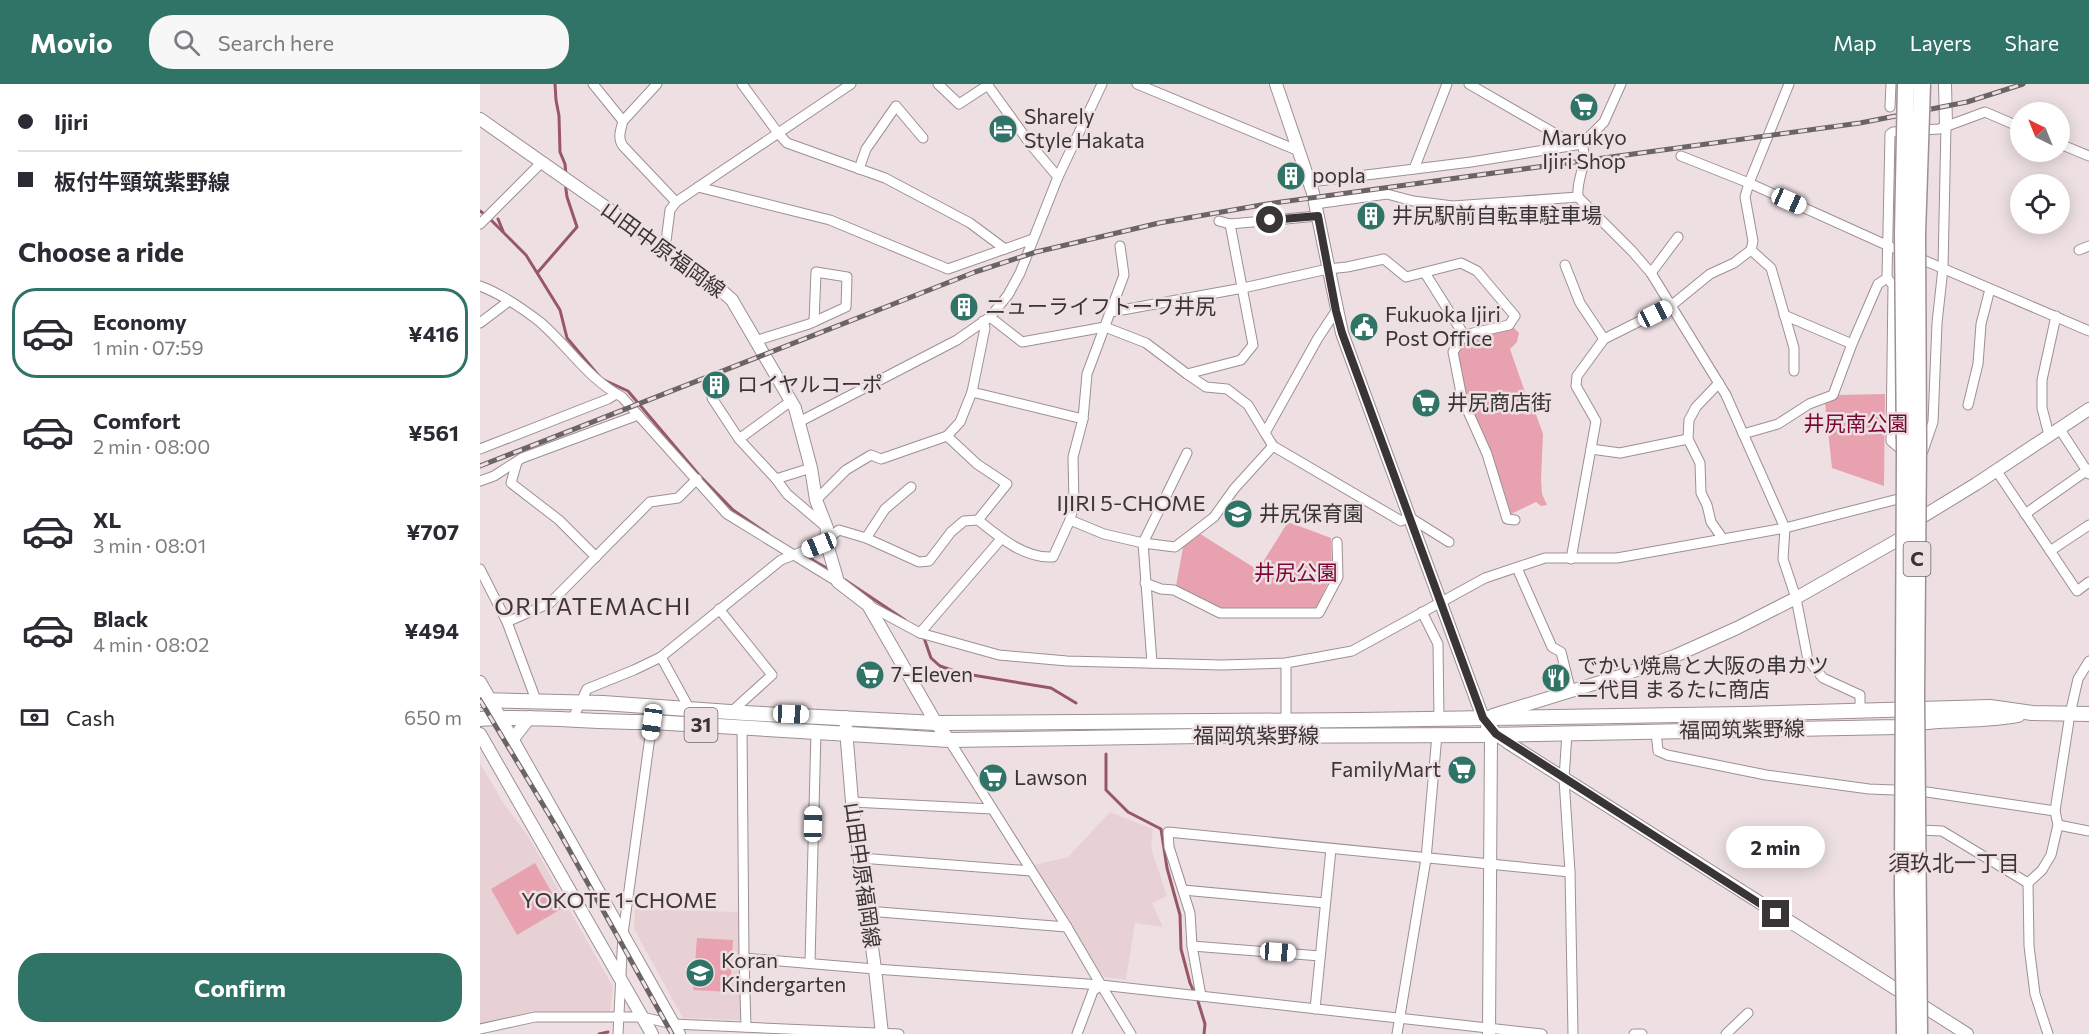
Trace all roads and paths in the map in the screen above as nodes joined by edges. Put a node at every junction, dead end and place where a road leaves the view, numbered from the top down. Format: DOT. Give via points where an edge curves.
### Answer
graph roads {
  1 [pos="593,84"];
  2 [pos="657,84"];
  3 [pos="742,84"];
  4 [pos="850,84"];
  5 [pos="938,84"];
  6 [pos="988,84"];
  7 [pos="1102,84"];
  8 [pos="1137,84"];
  9 [pos="1276,84"];
  10 [pos="1447,84"];
  11 [pos="1469,84"];
  12 [pos="1621,84"];
  13 [pos="1891,84"];
  14 [pos="1906,84"];
  15 [pos="1922,84"];
  16 [pos="1945,84"];
  17 [pos="1786,85"];
  18 [pos="1890,107"];
  19 [pos="480,119"];
  20 [pos="623,121"];
  21 [pos="2010,123"];
  22 [pos="1946,125"];
  23 [pos="778,133"];
  24 [pos="923,138"];
  25 [pos="1581,144"];
  26 [pos="2070,148"];
  27 [pos="1299,151"];
  28 [pos="1682,156"];
  29 [pos="2089,156"];
  30 [pos="542,162"];
  31 [pos="859,169"];
  32 [pos="1414,169"];
  33 [pos="1058,177"];
  34 [pos="1310,182"];
  35 [pos="1749,183"];
  36 [pos="698,187"];
  37 [pos="1578,197"];
  38 [pos="676,202"];
  39 [pos="1317,210"];
  40 [pos="485,219"];
  41 [pos="1219,221"];
  42 [pos="1230,224"];
  43 [pos="1678,237"];
  44 [pos="1033,239"];
  45 [pos="1120,246"];
  46 [pos="1888,246"];
  47 [pos="2089,246"];
  48 [pos="665,249"];
  49 [pos="1005,249"];
  50 [pos="1751,250"];
  51 [pos="2079,250"];
  52 [pos="1564,266"];
  53 [pos="1943,268"];
  54 [pos="1328,269"];
  55 [pos="1425,273"];
  56 [pos="1651,273"];
  57 [pos="1887,278"];
  58 [pos="480,286"];
  59 [pos="1243,288"];
  60 [pos="1990,290"];
  61 [pos="509,301"];
  62 [pos="1672,305"];
  63 [pos="1336,311"];
  64 [pos="1111,312"];
  65 [pos="1784,315"];
  66 [pos="2056,316"];
  67 [pos="986,319"];
  68 [pos="814,322"];
  69 [pos="480,323"];
  70 [pos="1105,327"];
  71 [pos="2089,331"];
  72 [pos="1464,335"];
  73 [pos="1604,339"];
  74 [pos="755,341"];
  75 [pos="1852,344"];
  76 [pos="1794,371"];
  77 [pos="1187,374"];
  78 [pos="1719,384"];
  79 [pos="972,392"];
  80 [pos="616,394"];
  81 [pos="712,398"];
  82 [pos="791,400"];
  83 [pos="1968,405"];
  84 [pos="2089,409"];
  85 [pos="638,415"];
  86 [pos="1083,419"];
  87 [pos="799,422"];
  88 [pos="2054,432"];
  89 [pos="1265,433"];
  90 [pos="1743,434"];
  91 [pos="947,436"];
  92 [pos="739,439"];
  93 [pos="1688,439"];
  94 [pos="1273,446"];
  95 [pos="480,449"];
  96 [pos="1591,449"];
  97 [pos="1903,451"];
  98 [pos="1922,452"];
  99 [pos="1187,453"];
  100 [pos="517,462"];
  101 [pos="811,468"];
  102 [pos="1996,470"];
  103 [pos="2088,472"];
  104 [pos="696,479"];
  105 [pos="776,479"];
  106 [pos="480,482"];
  107 [pos="911,487"];
  108 [pos="1902,498"];
  109 [pos="816,500"];
  110 [pos="2025,514"];
  111 [pos="1409,517"];
  112 [pos="978,520"];
  113 [pos="1070,520"];
  114 [pos="1515,520"];
  115 [pos="2089,525"];
  116 [pos="1785,528"];
  117 [pos="824,538"];
  118 [pos="866,538"];
  119 [pos="1001,539"];
  120 [pos="1723,539"];
  121 [pos="1337,542"];
  122 [pos="1449,542"];
  123 [pos="1143,543"];
  124 [pos="2050,551"];
  125 [pos="795,554"];
  126 [pos="596,557"];
  127 [pos="1571,559"];
  128 [pos="1516,568"];
  129 [pos="480,569"];
  130 [pos="837,577"];
  131 [pos="2089,582"];
  132 [pos="1145,583"];
  133 [pos="1796,598"];
  134 [pos="1441,601"];
  135 [pos="868,605"];
  136 [pos="719,609"];
  137 [pos="1422,612"];
  138 [pos="507,622"];
  139 [pos="918,632"];
  140 [pos="661,657"];
  141 [pos="2089,661"];
  142 [pos="1152,663"];
  143 [pos="1287,663"];
  144 [pos="480,681"];
  145 [pos="1571,692"];
  146 [pos="486,700"];
  147 [pos="537,700"];
  148 [pos="580,702"];
  149 [pos="689,708"];
  150 [pos="1860,711"];
  151 [pos="731,712"];
  152 [pos="2032,713"];
  153 [pos="2070,714"];
  154 [pos="2089,714"];
  155 [pos="530,717"];
  156 [pos="844,717"];
  157 [pos="501,718"];
  158 [pos="1483,718"];
  159 [pos="1439,719"];
  160 [pos="480,720"];
  161 [pos="572,720"];
  162 [pos="1286,720"];
  163 [pos="652,722"];
  164 [pos="936,723"];
  165 [pos="742,728"];
  166 [pos="1656,731"];
  167 [pos="816,732"];
  168 [pos="845,732"];
  169 [pos="1567,733"];
  170 [pos="480,734"];
  171 [pos="1437,735"];
  172 [pos="1493,735"];
  173 [pos="512,740"];
  174 [pos="949,740"];
  175 [pos="1564,779"];
  176 [pos="852,802"];
  177 [pos="993,809"];
  178 [pos="2055,811"];
  179 [pos="2058,825"];
  180 [pos="1920,830"];
  181 [pos="2089,831"];
  182 [pos="1331,849"];
  183 [pos="860,858"];
  184 [pos="1426,859"];
  185 [pos="1490,865"];
  186 [pos="1031,871"];
  187 [pos="1569,872"];
  188 [pos="2028,883"];
  189 [pos="1183,890"];
  190 [pos="1325,903"];
  191 [pos="867,911"];
  192 [pos="1067,927"];
  193 [pos="623,934"];
  194 [pos="1192,946"];
  195 [pos="1320,956"];
  196 [pos="744,958"];
  197 [pos="810,962"];
  198 [pos="875,969"];
  199 [pos="620,978"];
  200 [pos="1101,986"];
  201 [pos="1196,995"];
  202 [pos="1315,1009"];
  203 [pos="1748,1013"];
  204 [pos="617,1016"];
  205 [pos="642,1017"];
  206 [pos="1400,1019"];
  207 [pos="746,1027"];
  208 [pos="480,1029"];
  209 [pos="676,1029"];
  210 [pos="1489,1032"];
  211 [pos="618,1034"];
  212 [pos="652,1034"];
  213 [pos="881,1034"];
  214 [pos="899,1034"];
  215 [pos="1077,1034"];
  216 [pos="1131,1034"];
  217 [pos="1398,1034"];
  218 [pos="1542,1034"];
  219 [pos="1573,1034"];
  220 [pos="1634,1034"];
  221 [pos="1642,1034"];
  222 [pos="1726,1034"];
  223 [pos="1905,1034"];
  224 [pos="1919,1034"];
  225 [pos="1967,1034"];
  226 [pos="2048,1034"];
  1 -- 20 [label="street"];
  2 -- 20 [label="street"];
  3 -- 23 [label="street"];
  4 -- 23 [label="street"];
  5 -- 6 [label="street" via="959,105"];
  6 -- 33 [label="street"];
  7 -- 33 [label="street"];
  8 -- 27 [label="street"];
  9 -- 27 [label="main road"];
  10 -- 32 [label="street"];
  11 -- 25 [label="street" via="1568,141"];
  12 -- 25 [label="street" via="1604,122"];
  13 -- 18 [label="street"];
  14 -- 223 [label="highway, C, bridge"];
  15 -- 224 [label="highway, C, bridge" via="1917,234"];
  16 -- 22 [label="main road"];
  17 -- 35 [label="street"];
  19 -- 30 [label="main road, 山田中原福岡線"];
  20 -- 38 [label="street" via="620,142"];
  21 -- 22 [label="street" via="1985,112"];
  22 -- 46 [label="street" via="1890,134"];
  22 -- 53 [label="street"];
  23 -- 31 [label="street" via="787,143"];
  23 -- 36 [label="street"];
  24 -- 31 [label="street" via="896,106 866,149"];
  25 -- 32 [label="street"];
  25 -- 37 [label="street" via="1586,156"];
  26 -- 29 [label="street"];
  27 -- 34 [label="main road"];
  28 -- 35 [label="street"];
  30 -- 40 [label="street"];
  30 -- 48 [label="main road, 山田中原福岡線"];
  31 -- 49 [label="street" via="885,178 970,223"];
  32 -- 34 [label="street"];
  33 -- 44 [label="street"];
  34 -- 39 [label="main road"];
  35 -- 46 [label="street"];
  35 -- 50 [label="street" via="1745,197 1753,240"];
  36 -- 38 [label="street"];
  36 -- 49 [label="street" via="830,220 948,269"];
  37 -- 39 [label="street" via="1453,206 1387,194"];
  37 -- 56 [label="street"];
  38 -- 48 [label="street" via="670,210"];
  39 -- 42 [label="street"];
  39 -- 54 [label="main road"];
  41 -- 42 [label="street"];
  42 -- 59 [label="street"];
  43 -- 56 [label="street"];
  44 -- 49 [label="street"];
  44 -- 67 [label="street" via="1008,295"];
  45 -- 64 [label="street" via="1124,275"];
  46 -- 53 [label="street"];
  46 -- 57 [label="street"];
  47 -- 51 [label="street"];
  48 -- 74 [label="main road, 山田中原福岡線" via="732,300"];
  50 -- 62 [label="street" via="1710,274"];
  50 -- 65 [label="street" via="1771,268"];
  52 -- 73 [label="street" via="1580,303"];
  53 -- 60 [label="street"];
  53 -- 98 [label="street" via="1933,422"];
  54 -- 55 [label="street" via="1384,259 1406,277"];
  54 -- 59 [label="street"];
  54 -- 63 [label="main road"];
  55 -- 72 [label="street"];
  55 -- 72 [label="street" via="1461,263 1478,271 1515,316 1509,325"];
  56 -- 62 [label="street"];
  57 -- 75 [label="street" via="1878,284"];
  57 -- 97 [label="street" via="1893,285 1891,441"];
  58 -- 61 [label="street"];
  59 -- 64 [label="street"];
  59 -- 77 [label="street" via="1253,345 1248,353 1241,360"];
  60 -- 66 [label="street"];
  60 -- 83 [label="street"];
  61 -- 69 [label="street"];
  61 -- 80 [label="street" via="540,322 600,384"];
  62 -- 73 [label="street"];
  62 -- 78 [label="street"];
  63 -- 89 [label="street"];
  63 -- 111 [label="main road"];
  64 -- 70 [label="street"];
  65 -- 75 [label="street"];
  65 -- 76 [label="street" via="1794,348"];
  66 -- 71 [label="street"];
  66 -- 88 [label="street" via="2042,380 2042,408"];
  67 -- 70 [label="street" via="1022,342"];
  67 -- 79 [label="street"];
  67 -- 87 [label="street" via="957,340"];
  68 -- 68 [label="street" via="846,307 847,277 816,272"];
  68 -- 74 [label="street"];
  70 -- 77 [label="street" via="1146,343"];
  70 -- 86 [label="street" via="1087,374"];
  72 -- 114 [label="street" via="1453,352 1462,398 1487,454 1507,519"];
  73 -- 96 [label="street" via="1577,376 1576,386 1596,421"];
  74 -- 82 [label="main road, 山田中原福岡線"];
  75 -- 90 [label="street" via="1833,395 1809,404 1778,424"];
  77 -- 89 [label="street" via="1206,387 1227,389 1241,399"];
  78 -- 90 [label="street"];
  78 -- 93 [label="street" via="1696,407 1689,420"];
  79 -- 86 [label="street"];
  79 -- 91 [label="street" via="960,422"];
  80 -- 85 [label="street"];
  80 -- 95 [label="street"];
  81 -- 92 [label="street"];
  82 -- 87 [label="main road, 山田中原福岡線"];
  82 -- 92 [label="street"];
  84 -- 88 [label="main road"];
  85 -- 100 [label="street"];
  85 -- 104 [label="street"];
  86 -- 113 [label="street" via="1073,457 1074,504"];
  87 -- 101 [label="main road, 山田中原福岡線"];
  88 -- 102 [label="main road"];
  88 -- 103 [label="street"];
  89 -- 94 [label="street"];
  90 -- 116 [label="street"];
  91 -- 109 [label="street" via="881,459 871,455 846,470"];
  91 -- 112 [label="street" via="977,464 1007,484"];
  92 -- 105 [label="street"];
  93 -- 96 [label="street" via="1620,453"];
  93 -- 120 [label="street" via="1700,463 1701,493 1711,522"];
  94 -- 111 [label="street" via="1401,520"];
  94 -- 123 [label="street" via="1214,517 1174,547"];
  96 -- 127 [label="street"];
  99 -- 123 [label="street"];
  100 -- 106 [label="street"];
  100 -- 126 [label="street" via="512,483 559,520"];
  101 -- 105 [label="street"];
  101 -- 109 [label="main road, 山田中原福岡線"];
  102 -- 110 [label="street"];
  102 -- 133 [label="main road" via="1922,517 1903,537"];
  103 -- 110 [label="street"];
  104 -- 125 [label="street" via="728,514"];
  104 -- 126 [label="street" via="678,498 650,502"];
  105 -- 117 [label="street"];
  107 -- 118 [label="street" via="885,509"];
  108 -- 116 [label="street"];
  109 -- 117 [label="main road, 山田中原福岡線"];
  110 -- 124 [label="street"];
  111 -- 122 [label="street"];
  111 -- 134 [label="main road"];
  112 -- 118 [label="street" via="964,521 929,561 919,562"];
  112 -- 119 [label="street"];
  113 -- 119 [label="street" via="1053,556 1040,558"];
  113 -- 123 [label="street" via="1104,534"];
  115 -- 124 [label="street"];
  116 -- 120 [label="street"];
  116 -- 133 [label="street" via="1784,559"];
  117 -- 118 [label="street" via="839,530"];
  117 -- 125 [label="street"];
  117 -- 130 [label="main road, 山田中原福岡線"];
  119 -- 139 [label="street"];
  120 -- 127 [label="street" via="1617,558"];
  121 -- 132 [label="street" via="1338,578 1319,613 1220,613 1174,590"];
  123 -- 132 [label="street"];
  124 -- 131 [label="street" via="2077,591"];
  125 -- 130 [label="street"];
  125 -- 136 [label="street"];
  126 -- 138 [label="street" via="550,603"];
  127 -- 128 [label="street" via="1545,558"];
  128 -- 134 [label="street" via="1485,578"];
  128 -- 145 [label="street" via="1552,647 1561,652"];
  129 -- 138 [label="street"];
  130 -- 135 [label="main road"];
  132 -- 142 [label="street"];
  133 -- 145 [label="main road" via="1677,655"];
  133 -- 150 [label="street" via="1808,660 1823,678 1860,695"];
  134 -- 137 [label="street"];
  134 -- 158 [label="main road"];
  135 -- 139 [label="street"];
  135 -- 164 [label="main road"];
  136 -- 140 [label="street"];
  136 -- 151 [label="street" via="772,675"];
  137 -- 143 [label="street" via="1352,651"];
  137 -- 159 [label="street" via="1438,644"];
  138 -- 147 [label="street"];
  139 -- 142 [label="street" via="999,655"];
  140 -- 148 [label="street" via="587,689"];
  140 -- 149 [label="street"];
  141 -- 153 [label="street" via="2078,679"];
  142 -- 143 [label="street"];
  143 -- 162 [label="street"];
  144 -- 146 [label="main road"];
  145 -- 158 [label="main road"];
  146 -- 147 [label="main road, 福岡筑紫野線 / 31"];
  146 -- 157 [label="main road"];
  147 -- 148 [label="main road, 福岡筑紫野線 / 31"];
  148 -- 149 [label="main road, 福岡筑紫野線 / 31"];
  148 -- 161 [label="street"];
  149 -- 151 [label="main road, 福岡筑紫野線 / 31"];
  150 -- 152 [label="main road, 福岡筑紫野線 / 31" via="1990,707"];
  150 -- 158 [label="main road, 福岡筑紫野線 / 31"];
  151 -- 156 [label="main road, 福岡筑紫野線 / 31"];
  152 -- 153 [label="main road, 福岡筑紫野線 / 31"];
  152 -- 166 [label="main road, 福岡筑紫野線 / 31" via="1998,719 1920,721 1898,727"];
  153 -- 154 [label="main road, 福岡筑紫野線 / 31"];
  153 -- 178 [label="street"];
  155 -- 157 [label="main road, 福岡筑紫野線 / 31"];
  155 -- 161 [label="main road, 福岡筑紫野線 / 31"];
  155 -- 173 [label="main road"];
  156 -- 164 [label="main road, 福岡筑紫野線 / 31"];
  156 -- 168 [label="main road, 山田中原福岡線"];
  157 -- 160 [label="main road, 福岡筑紫野線 / 31"];
  157 -- 173 [label="main road"];
  158 -- 159 [label="main road, 福岡筑紫野線 / 31"];
  158 -- 172 [label="main road"];
  159 -- 162 [label="main road, 福岡筑紫野線 / 31"];
  161 -- 163 [label="main road, 福岡筑紫野線 / 31"];
  162 -- 164 [label="main road, 福岡筑紫野線 / 31"];
  163 -- 165 [label="main road, 福岡筑紫野線 / 31"];
  163 -- 193 [label="street"];
  164 -- 174 [label="main road"];
  165 -- 167 [label="main road, 福岡筑紫野線 / 31"];
  165 -- 196 [label="street"];
  166 -- 169 [label="main road, 福岡筑紫野線 / 31"];
  166 -- 178 [label="street" via="1658,751 1667,756 1766,775 1869,789 1920,791"];
  167 -- 168 [label="main road, 福岡筑紫野線 / 31"];
  167 -- 197 [label="street"];
  168 -- 174 [label="main road, 福岡筑紫野線 / 31"];
  168 -- 176 [label="main road, 山田中原福岡線"];
  169 -- 172 [label="main road, 福岡筑紫野線 / 31"];
  169 -- 175 [label="street"];
  170 -- 199 [label="main road"];
  171 -- 172 [label="main road, 福岡筑紫野線 / 31"];
  171 -- 174 [label="main road, 福岡筑紫野線 / 31"];
  171 -- 184 [label="street"];
  172 -- 175 [label="main road"];
  172 -- 185 [label="main road"];
  173 -- 193 [label="main road"];
  174 -- 177 [label="street"];
  175 -- 187 [label="street"];
  175 -- 225 [label="main road"];
  176 -- 177 [label="street"];
  176 -- 183 [label="main road, 山田中原福岡線"];
  177 -- 186 [label="street"];
  178 -- 179 [label="street"];
  179 -- 181 [label="street"];
  179 -- 188 [label="street" via="2051,855"];
  180 -- 188 [label="street" via="1942,831"];
  182 -- 184 [label="street"];
  182 -- 189 [label="street" via="1168,832"];
  182 -- 190 [label="street"];
  183 -- 186 [label="street"];
  183 -- 191 [label="main road, 山田中原福岡線"];
  184 -- 185 [label="street"];
  184 -- 206 [label="street"];
  185 -- 187 [label="street"];
  185 -- 210 [label="main road"];
  186 -- 192 [label="street"];
  187 -- 219 [label="street"];
  188 -- 226 [label="street" via="2035,994"];
  189 -- 190 [label="street"];
  189 -- 194 [label="street" via="1190,913"];
  190 -- 195 [label="street"];
  191 -- 192 [label="street"];
  191 -- 198 [label="main road, 山田中原福岡線"];
  192 -- 200 [label="street"];
  193 -- 199 [label="street"];
  193 -- 209 [label="main road"];
  194 -- 195 [label="street"];
  194 -- 201 [label="street"];
  195 -- 202 [label="street"];
  196 -- 197 [label="street"];
  196 -- 207 [label="street"];
  197 -- 198 [label="street"];
  198 -- 200 [label="street"];
  198 -- 213 [label="main road, 山田中原福岡線"];
  199 -- 204 [label="street"];
  199 -- 205 [label="main road"];
  200 -- 201 [label="street"];
  200 -- 215 [label="street" via="1094,991"];
  200 -- 216 [label="street"];
  201 -- 202 [label="street"];
  202 -- 206 [label="street"];
  203 -- 222 [label="street"];
  204 -- 205 [label="street"];
  204 -- 208 [label="street" via="535,1017"];
  204 -- 211 [label="street"];
  205 -- 209 [label="street"];
  205 -- 212 [label="main road"];
  206 -- 210 [label="street"];
  206 -- 217 [label="street"];
  207 -- 209 [label="street"];
  207 -- 213 [label="street"];
  210 -- 218 [label="street"];
  213 -- 214 [label="street"];
  220 -- 221 [label="street"];
}
